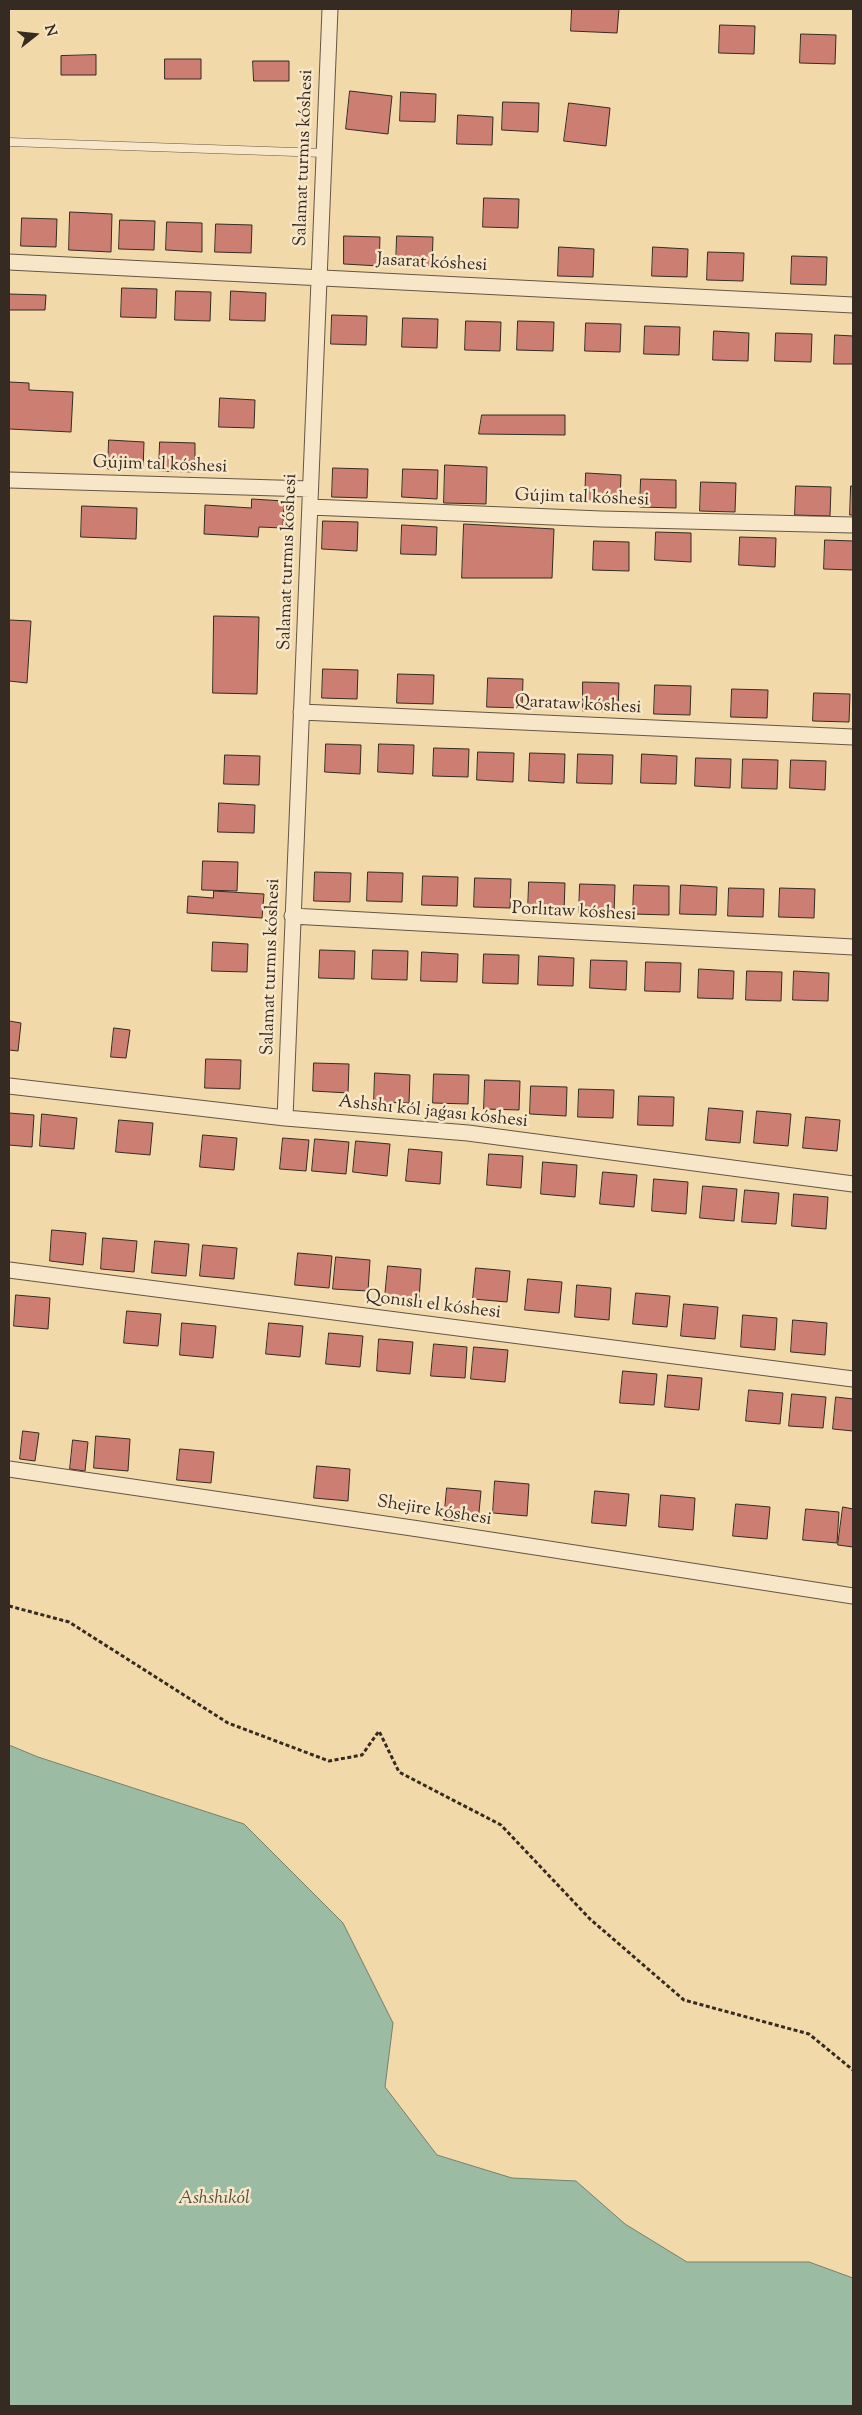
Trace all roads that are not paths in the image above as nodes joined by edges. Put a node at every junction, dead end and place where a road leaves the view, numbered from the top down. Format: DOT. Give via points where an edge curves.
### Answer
graph roads {
  1 [pos="330,9"];
  2 [pos="9,142"];
  3 [pos="324,153"];
  4 [pos="9,262"];
  5 [pos="319,277"];
  6 [pos="853,305"];
  7 [pos="9,480"];
  8 [pos="310,489"];
  9 [pos="310,508"];
  10 [pos="853,525"];
  11 [pos="301,712"];
  12 [pos="853,737"];
  13 [pos="292,916"];
  14 [pos="853,947"];
  15 [pos="9,1086"];
  16 [pos="285,1118"];
  17 [pos="853,1184"];
  18 [pos="9,1270"];
  19 [pos="853,1379"];
  20 [pos="9,1469"];
  21 [pos="853,1596"];
  1 -- 3 [label="street, Salamat turmıs kóshesi"];
  2 -- 3 [label="lane"];
  3 -- 5 [label="street, Salamat turmıs kóshesi"];
  4 -- 5 [label="street, Jasarat kóshesi"];
  5 -- 6 [label="street, Jasarat kóshesi"];
  5 -- 8 [label="street, Salamat turmıs kóshesi"];
  7 -- 8 [label="street, Gújim tal kóshesi"];
  8 -- 9 [label="street, Salamat turmıs kóshesi"];
  9 -- 10 [label="street, Gújim tal kóshesi"];
  9 -- 11 [label="street, Salamat turmıs kóshesi"];
  11 -- 12 [label="street, Qarataw kóshesi"];
  11 -- 13 [label="street, Salamat turmıs kóshesi"];
  13 -- 14 [label="street, Porlıtaw kóshesi"];
  13 -- 16 [label="street, Salamat turmıs kóshesi"];
  15 -- 16 [label="street, Ashshı kól jaǵası kóshesi"];
  16 -- 17 [label="street, Ashshı kól jaǵası kóshesi" via="468,1132"];
  18 -- 19 [label="street, Qonıslı el kóshesi"];
  20 -- 21 [label="street, Shejire kóshesi" via="419,1528"];
}
